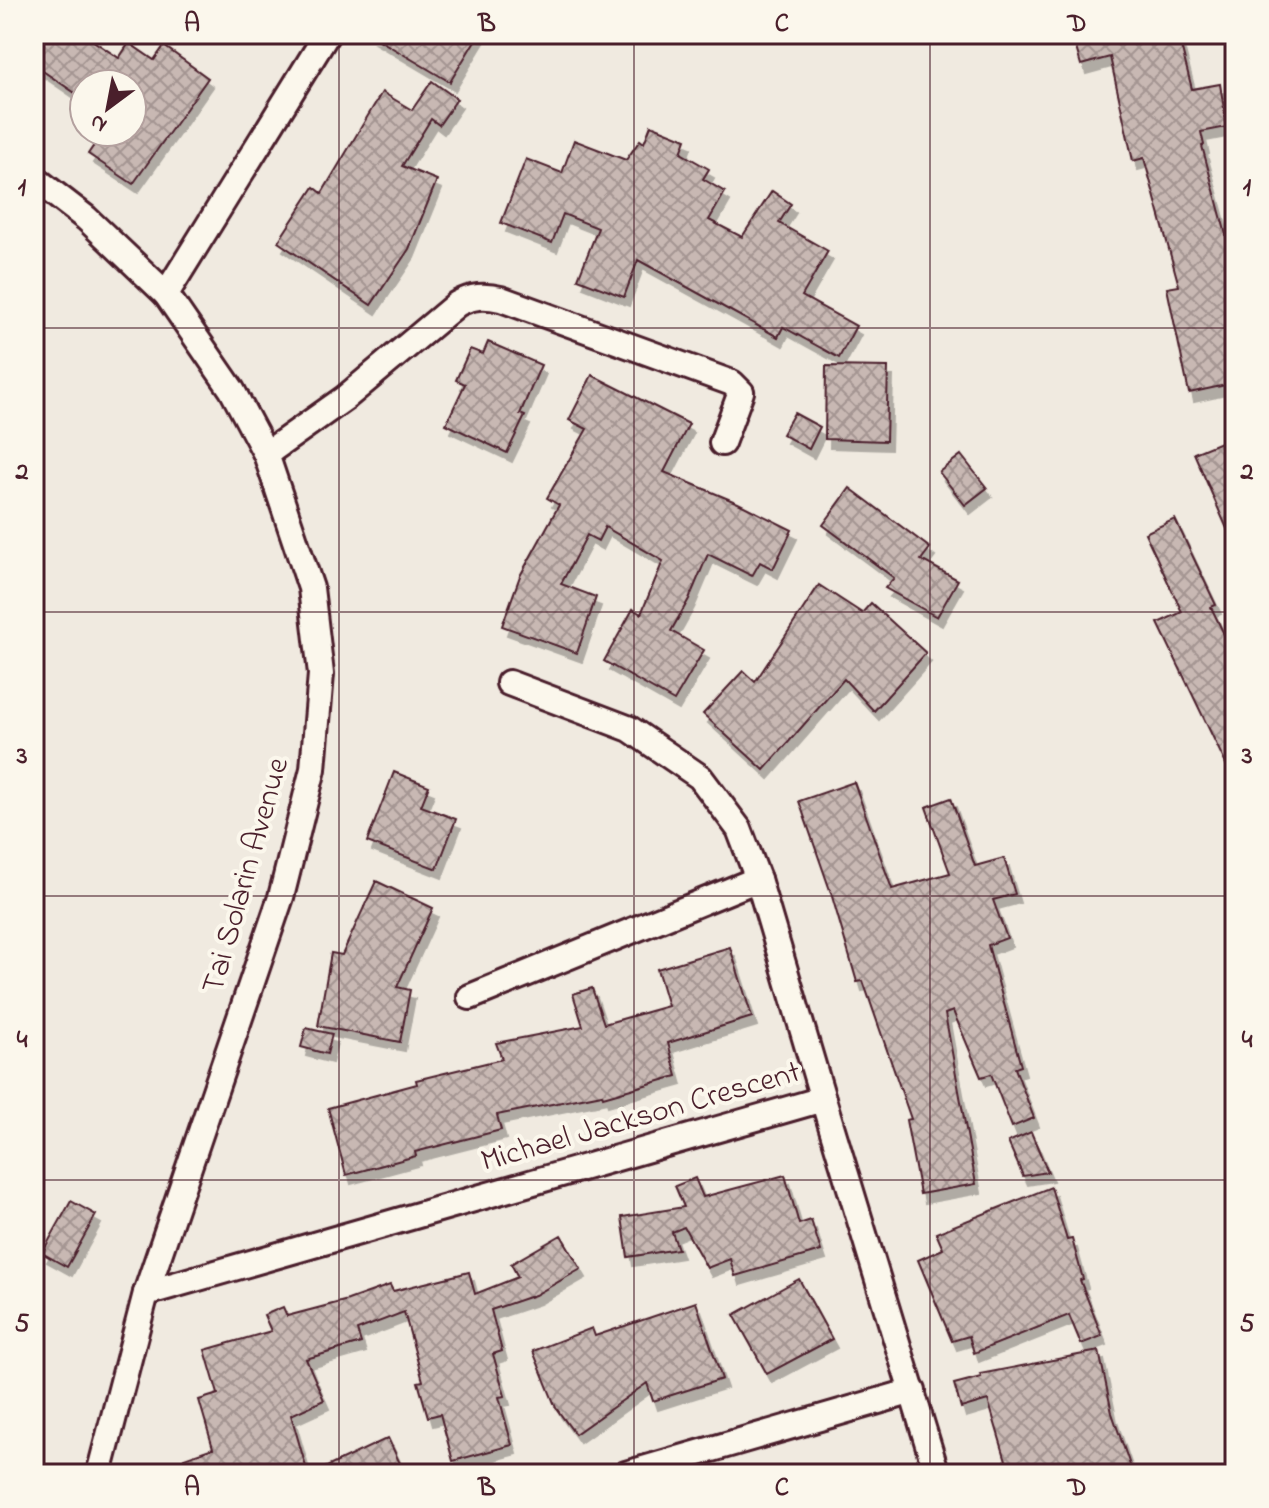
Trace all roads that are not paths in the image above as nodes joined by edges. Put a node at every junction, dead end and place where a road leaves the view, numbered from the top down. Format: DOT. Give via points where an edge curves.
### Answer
graph roads {
  1 [pos="317,37"];
  2 [pos="34,178"];
  3 [pos="166,294"];
  4 [pos="722,443"];
  5 [pos="266,454"];
  6 [pos="509,683"];
  7 [pos="758,879"];
  8 [pos="470,997"];
  9 [pos="823,1099"];
  10 [pos="146,1293"];
  11 [pos="913,1391"];
  12 [pos="99,1474"];
  13 [pos="626,1474"];
  14 [pos="937,1474"];
  1 -- 3 [label="street"];
  2 -- 3 [label="street, Tai Solarin Avenue" via="86,218"];
  3 -- 5 [label="street, Tai Solarin Avenue" via="232,390"];
  4 -- 5 [label="street" via="741,392 732,383 486,295 457,304 345,398"];
  5 -- 10 [label="street, Tai Solarin Avenue" via="311,588 321,674 313,769 281,897"];
  6 -- 7 [label="street" via="630,729 700,777 739,829"];
  7 -- 8 [label="street"];
  7 -- 9 [label="street"];
  9 -- 10 [label="street, Michael Jackson Crescent"];
  9 -- 11 [label="street, Michael Jackson Crescent"];
  10 -- 12 [label="street, Tai Solarin Avenue"];
  11 -- 13 [label="street"];
  11 -- 14 [label="street, Michael Jackson Crescent"];
}
